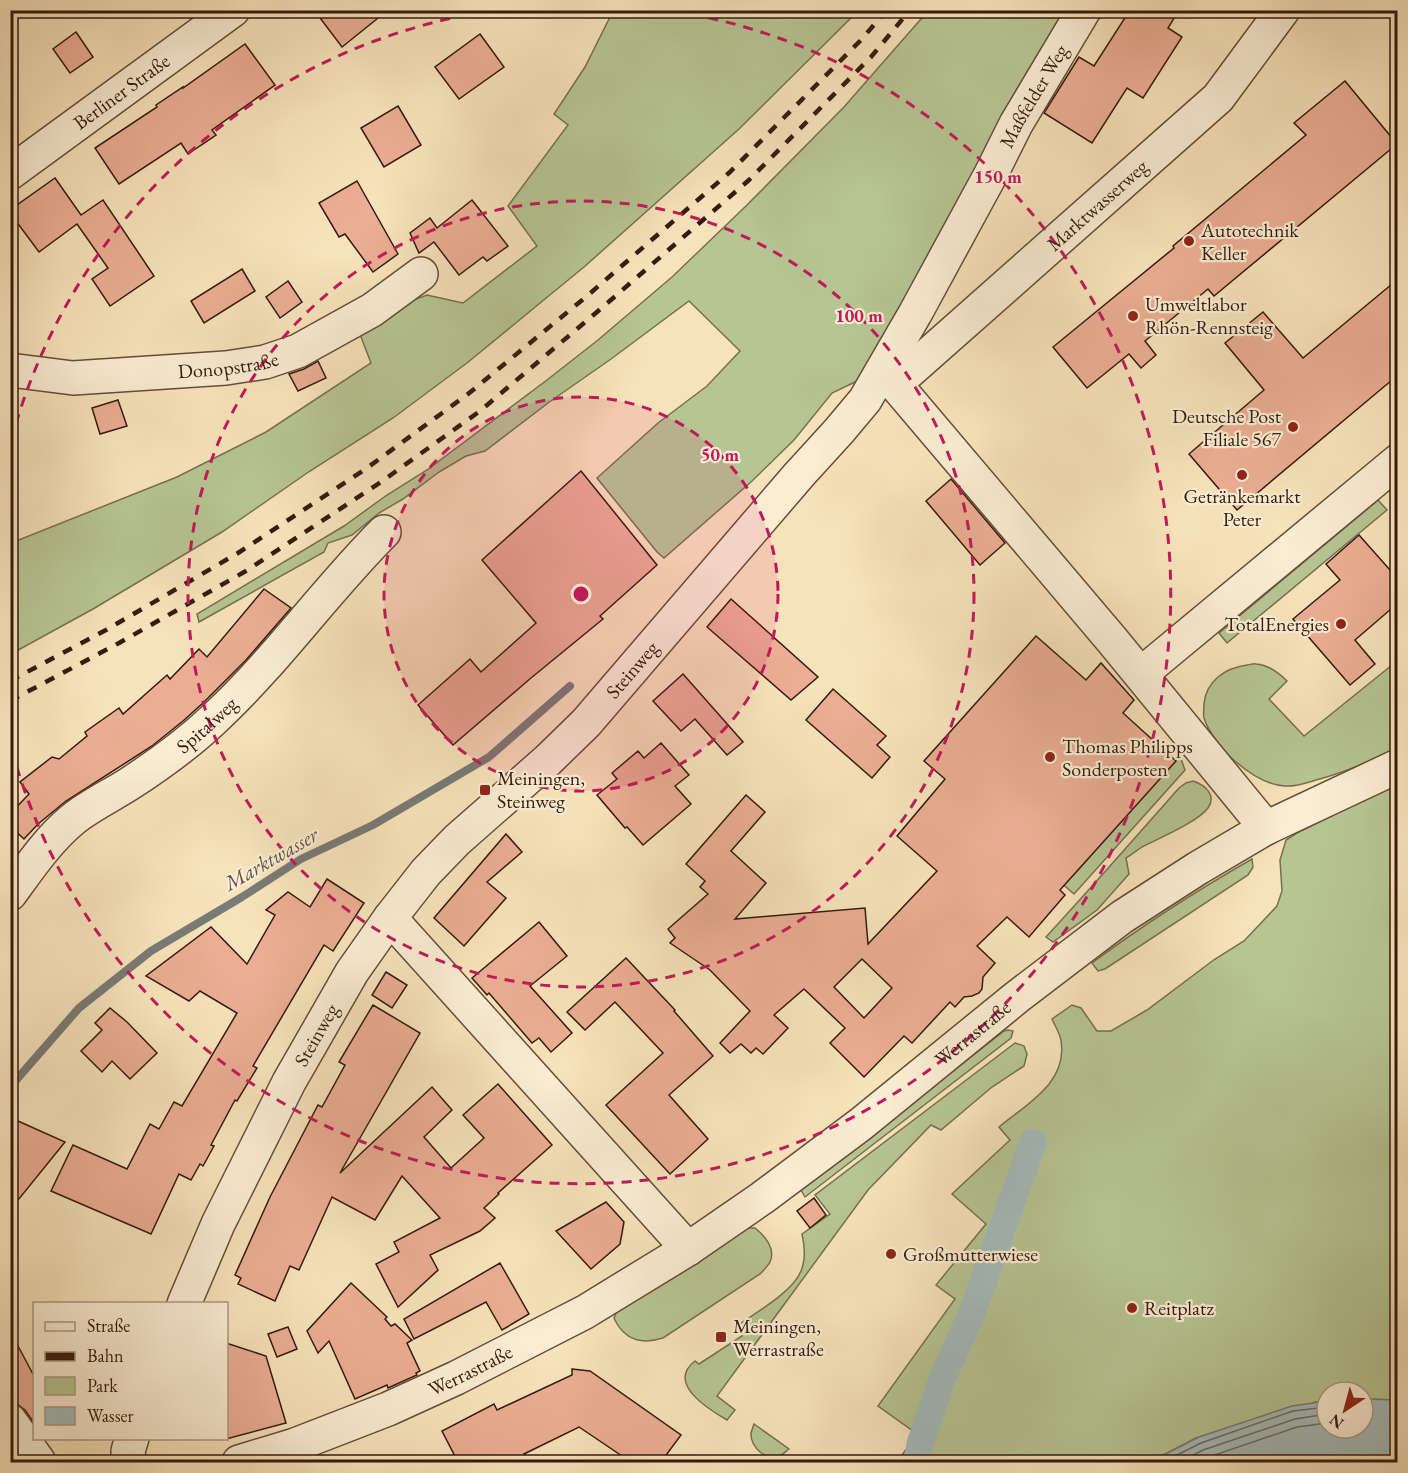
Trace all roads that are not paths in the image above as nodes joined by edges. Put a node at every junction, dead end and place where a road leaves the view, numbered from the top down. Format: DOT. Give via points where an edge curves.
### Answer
graph roads {
  1 [pos="233,10"];
  2 [pos="1084,10"];
  3 [pos="1283,10"];
  4 [pos="10,173"];
  5 [pos="421,274"];
  6 [pos="10,370"];
  7 [pos="888,378"];
  8 [pos="1398,461"];
  9 [pos="384,532"];
  10 [pos="1140,674"];
  11 [pos="1398,765"];
  12 [pos="1266,828"];
  13 [pos="10,894"];
  14 [pos="390,918"];
  15 [pos="688,1249"];
  16 [pos="185,1302"];
  17 [pos="10,1421"];
  18 [pos="131,1440"];
  19 [pos="39,1462"];
  20 [pos="129,1462"];
  21 [pos="239,1462"];
  1 -- 4 [label="street, Berliner Straße"];
  2 -- 7 [label="street, Maßfelder Weg" via="1016,124 927,292"];
  3 -- 7 [label="street, Marktwasserweg" via="1218,98"];
  5 -- 6 [label="street, Donopstraße" via="372,310 298,351 265,362 73,378"];
  7 -- 10 [label="street"];
  7 -- 14 [label="street, Steinweg" via="864,400 586,723 442,856"];
  8 -- 10 [label="street"];
  9 -- 13 [label="street, Spitalweg" via="215,718 180,749 73,819 49,842"];
  10 -- 12 [label="street"];
  11 -- 12 [label="street, Werrastraße"];
  12 -- 15 [label="street, Werrastraße" via="1122,917 1017,996 861,1124"];
  14 -- 15 [label="street"];
  14 -- 16 [label="street, Steinweg" via="352,972 289,1082 218,1224"];
  15 -- 21 [label="street, Werrastraße" via="585,1312 456,1378 348,1425"];
  17 -- 19 [label="street"];
  18 -- 20 [label="street"];
}
